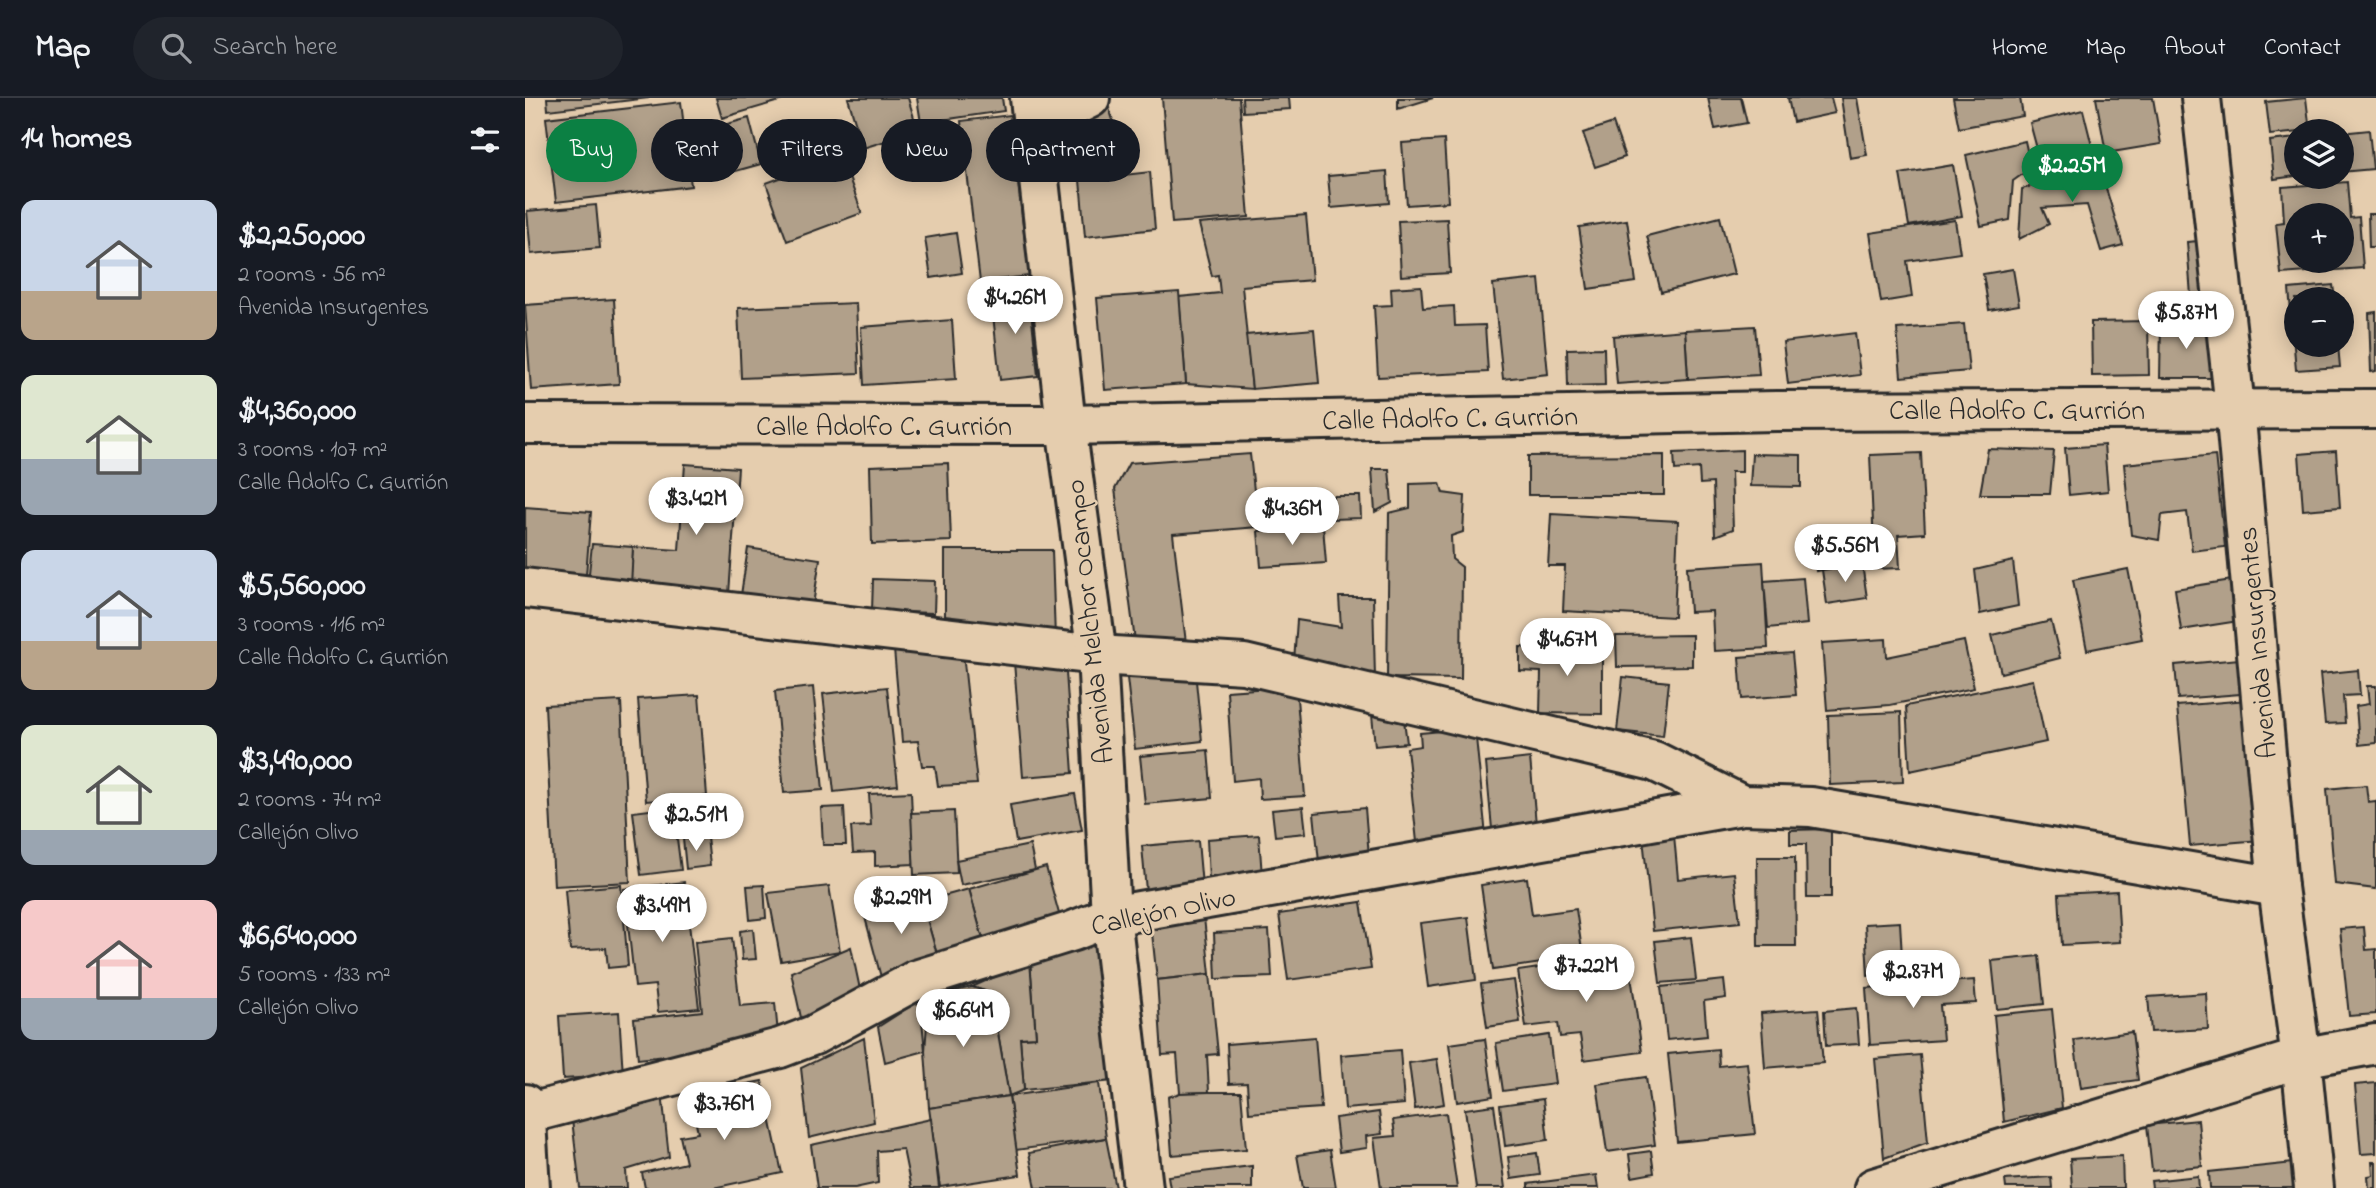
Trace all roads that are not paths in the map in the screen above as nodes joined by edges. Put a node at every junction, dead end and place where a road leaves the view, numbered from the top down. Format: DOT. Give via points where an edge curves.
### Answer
graph roads {
  1 [pos="1090,98"];
  2 [pos="2200,98"];
  3 [pos="1031,113"];
  4 [pos="2235,408"];
  5 [pos="2376,409"];
  6 [pos="525,424"];
  7 [pos="1066,425"];
  8 [pos="525,588"];
  9 [pos="1097,655"];
  10 [pos="1742,805"];
  11 [pos="2279,887"];
  12 [pos="1111,916"];
  13 [pos="2376,1044"];
  14 [pos="2301,1058"];
  15 [pos="525,1104"];
  16 [pos="526,1114"];
  17 [pos="530,1188"];
  18 [pos="1143,1188"];
  19 [pos="1874,1188"];
  20 [pos="2314,1188"];
  1 -- 3 [label="street"];
  2 -- 4 [label="street, Avenida Insurgentes"];
  3 -- 7 [label="street, Avenida Melchor Ocampo"];
  4 -- 5 [label="street, Calle Adolfo C. Gurrión"];
  4 -- 7 [label="street, Calle Adolfo C. Gurrión" via="1762,411"];
  4 -- 11 [label="street, Avenida Insurgentes"];
  6 -- 7 [label="street, Calle Adolfo C. Gurrión"];
  7 -- 9 [label="street, Avenida Melchor Ocampo"];
  8 -- 9 [label="street"];
  9 -- 10 [label="street" via="1244,664 1654,761"];
  9 -- 12 [label="street, Avenida Melchor Ocampo"];
  10 -- 11 [label="street" via="1811,807"];
  10 -- 12 [label="street, Callejón Olivo"];
  11 -- 14 [label="street, Avenida Insurgentes"];
  12 -- 16 [label="street, Callejón Olivo" via="916,980 814,1035 780,1048"];
  12 -- 18 [label="street, Avenida Melchor Ocampo"];
  13 -- 14 [label="street"];
  14 -- 19 [label="street"];
  14 -- 20 [label="street, Avenida Insurgentes"];
  15 -- 16 [label="street"];
  16 -- 17 [label="street"];
}
